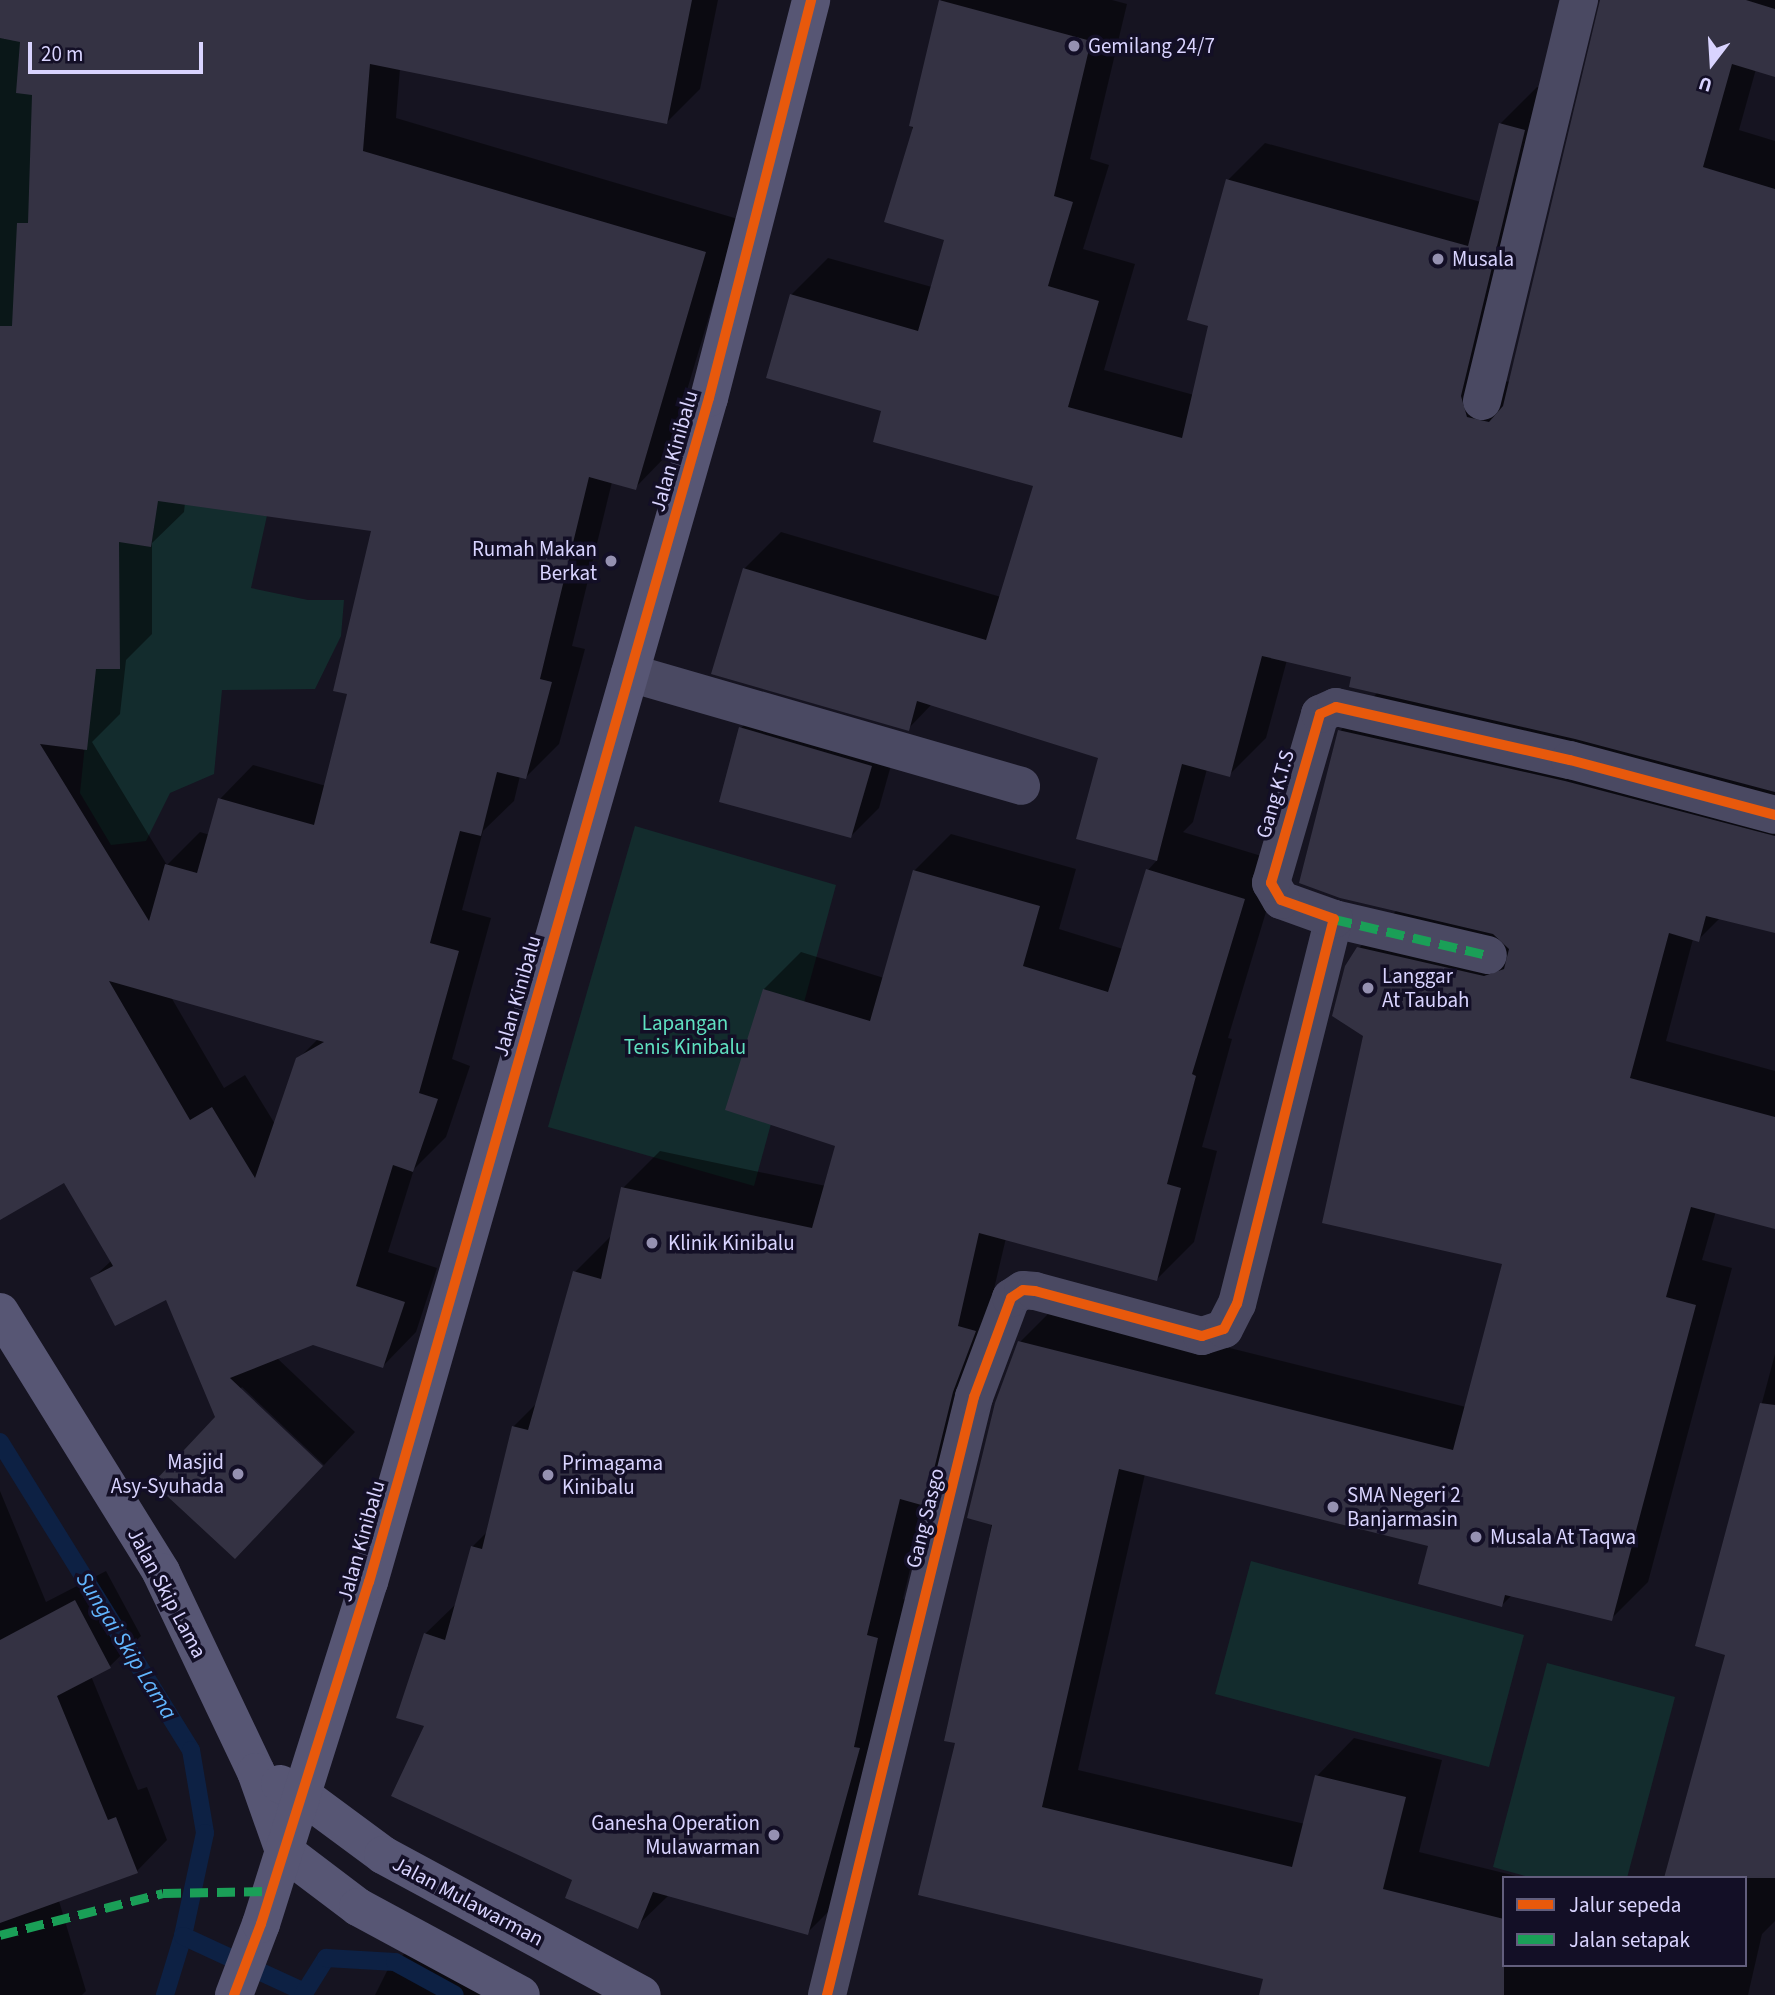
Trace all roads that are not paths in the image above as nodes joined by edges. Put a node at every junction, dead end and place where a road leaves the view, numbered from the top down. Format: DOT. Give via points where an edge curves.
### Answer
graph roads {
  1 [pos="811,0"];
  2 [pos="1579,0"];
  3 [pos="1482,401"];
  4 [pos="630,673"];
  5 [pos="1021,786"];
  6 [pos="1775,815"];
  7 [pos="1334,919"];
  8 [pos="1488,955"];
  9 [pos="0,1312"];
  10 [pos="256,1772"];
  11 [pos="303,1795"];
  12 [pos="284,1851"];
  13 [pos="235,1993"];
  14 [pos="521,1995"];
  15 [pos="642,1995"];
  16 [pos="827,1995"];
  1 -- 4 [label="street, Jalan Kinibalu" via="709,398"];
  2 -- 3 [label="street"];
  4 -- 5 [label="street"];
  4 -- 11 [label="street, Jalan Kinibalu" via="369,1582"];
  6 -- 7 [label="street, Gang K.T.S" via="1570,760 1327,708 1315,723 1271,883 1281,900"];
  7 -- 8 [label="street"];
  7 -- 16 [label="street, Gang Sasgo" via="1237,1304 1224,1329 1202,1336 1035,1291 1023,1290 1011,1298 974,1397"];
  9 -- 10 [label="street, Jalan Skip Lama" via="161,1572"];
  10 -- 11 [label="street"];
  10 -- 12 [label="street, Jalan Skip Lama"];
  11 -- 12 [label="street, Jalan Kinibalu"];
  11 -- 15 [label="street, Jalan Mulawarman" via="383,1855"];
  12 -- 13 [label="street, Jalan Kinibalu"];
  12 -- 14 [label="street" via="359,1907"];
}
